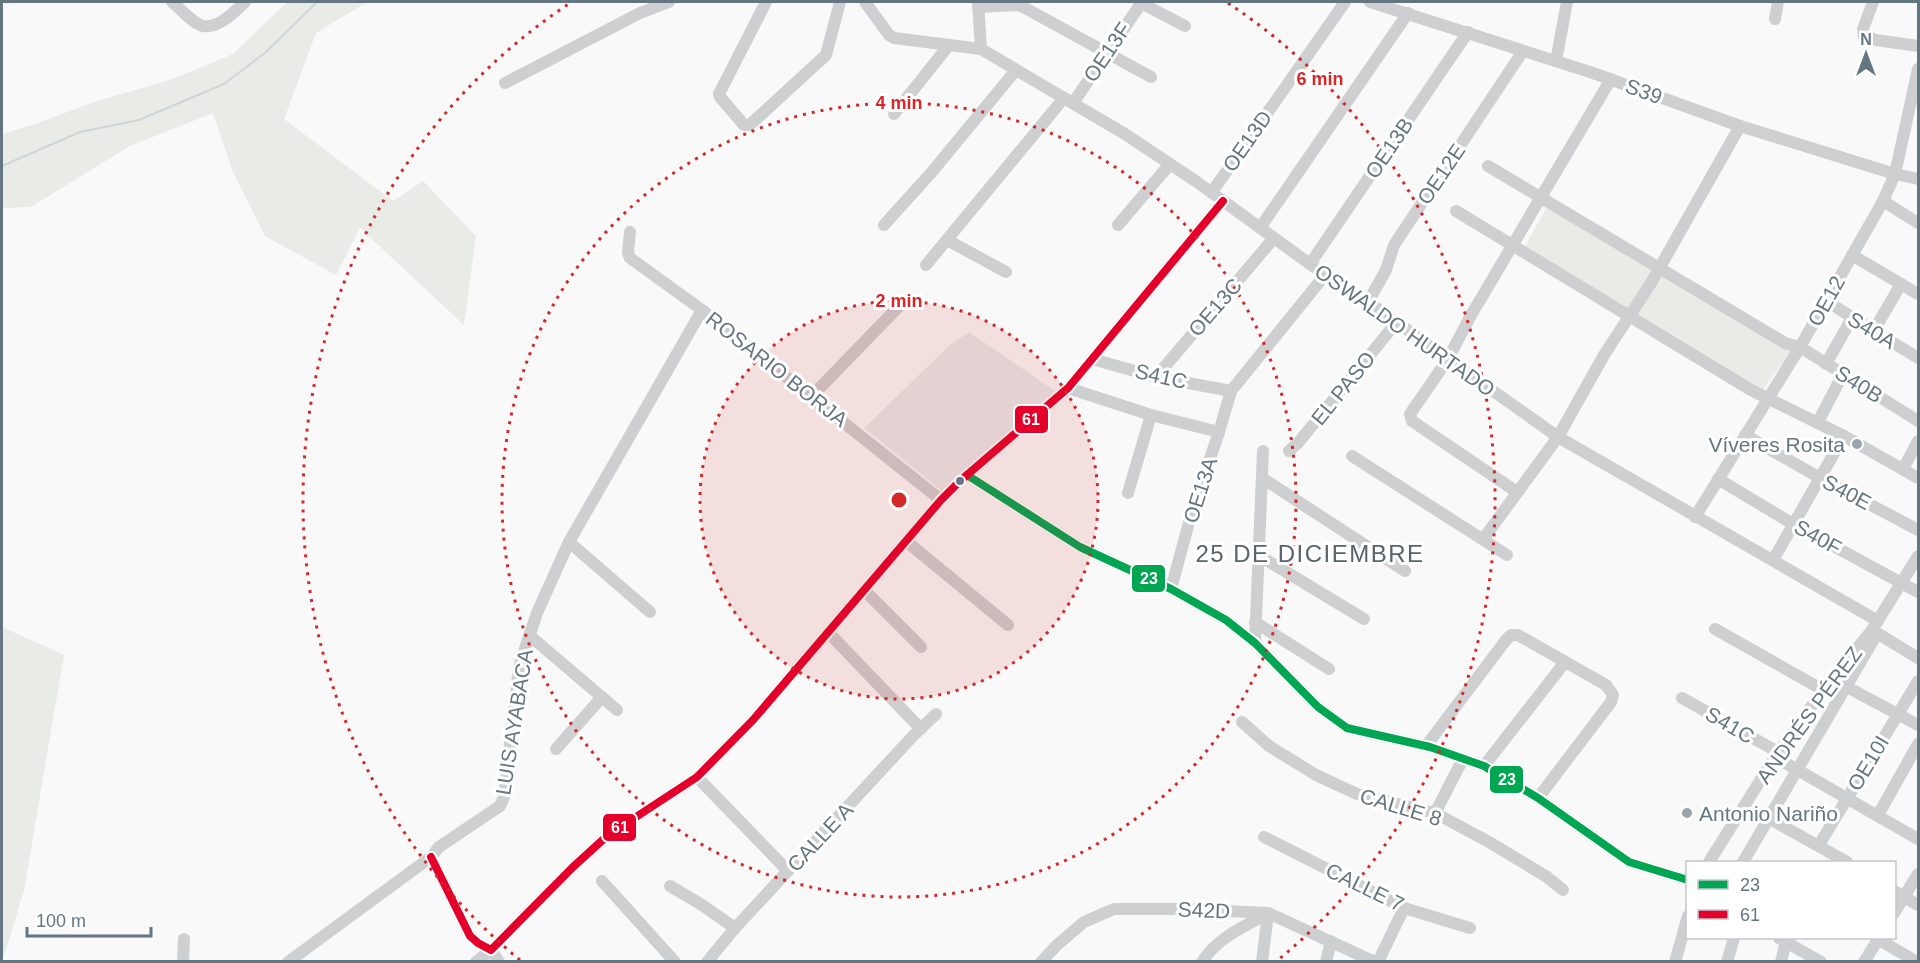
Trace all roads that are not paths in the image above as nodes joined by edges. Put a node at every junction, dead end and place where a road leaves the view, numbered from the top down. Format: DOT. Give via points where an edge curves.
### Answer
graph roads {
  1 [pos="176,2"];
  2 [pos="245,2"];
  3 [pos="669,2"];
  4 [pos="766,2"];
  5 [pos="840,2"];
  6 [pos="865,2"];
  7 [pos="1140,2"];
  8 [pos="1345,2"];
  9 [pos="1370,2"];
  10 [pos="1567,2"];
  11 [pos="1778,2"];
  12 [pos="1873,2"];
  13 [pos="978,4"];
  14 [pos="1408,13"];
  15 [pos="1775,19"];
  16 [pos="1185,26"];
  17 [pos="1468,32"];
  18 [pos="949,45"];
  19 [pos="1918,46"];
  20 [pos="981,49"];
  21 [pos="1523,51"];
  22 [pos="1106,54"];
  23 [pos="1557,61"];
  24 [pos="1016,69"];
  25 [pos="1918,69"];
  26 [pos="1151,77"];
  27 [pos="1611,79"];
  28 [pos="505,83"];
  29 [pos="1069,100"];
  30 [pos="894,114"];
  31 [pos="1740,126"];
  32 [pos="1170,164"];
  33 [pos="1488,166"];
  34 [pos="1895,174"];
  35 [pos="1918,179"];
  36 [pos="1212,192"];
  37 [pos="1541,197"];
  38 [pos="1224,201"];
  39 [pos="1883,201"];
  40 [pos="1456,211"];
  41 [pos="1918,223"];
  42 [pos="884,225"];
  43 [pos="1118,225"];
  44 [pos="1260,228"];
  45 [pos="630,232"];
  46 [pos="1274,238"];
  47 [pos="947,240"];
  48 [pos="1512,244"];
  49 [pos="1852,255"];
  50 [pos="1310,264"];
  51 [pos="926,266"];
  52 [pos="1659,267"];
  53 [pos="1006,272"];
  54 [pos="1325,275"];
  55 [pos="1901,284"];
  56 [pos="1918,292"];
  57 [pos="905,300"];
  58 [pos="1368,302"];
  59 [pos="1826,302"];
  60 [pos="702,310"];
  61 [pos="1629,316"];
  62 [pos="1852,318"];
  63 [pos="1396,323"];
  64 [pos="1873,332"];
  65 [pos="1800,347"];
  66 [pos="1918,358"];
  67 [pos="1092,359"];
  68 [pos="1448,359"];
  69 [pos="1826,364"];
  70 [pos="1844,374"];
  71 [pos="1156,376"];
  72 [pos="1068,388"];
  73 [pos="1231,391"];
  74 [pos="812,397"];
  75 [pos="1768,397"];
  76 [pos="1151,415"];
  77 [pos="1918,421"];
  78 [pos="1818,422"];
  79 [pos="1220,432"];
  80 [pos="1745,435"];
  81 [pos="1844,436"];
  82 [pos="1558,437"];
  83 [pos="1918,441"];
  84 [pos="1263,451"];
  85 [pos="1289,451"];
  86 [pos="1352,456"];
  87 [pos="1903,469"];
  88 [pos="967,475"];
  89 [pos="1262,478"];
  90 [pos="1820,478"];
  91 [pos="1918,478"];
  92 [pos="1718,479"];
  93 [pos="1517,492"];
  94 [pos="1128,493"];
  95 [pos="941,500"];
  96 [pos="1695,517"];
  97 [pos="1793,524"];
  98 [pos="1918,530"];
  99 [pos="1484,538"];
  100 [pos="906,541"];
  101 [pos="569,542"];
  102 [pos="1258,555"];
  103 [pos="1508,555"];
  104 [pos="1918,556"];
  105 [pos="1773,560"];
  106 [pos="1405,571"];
  107 [pos="1902,583"];
  108 [pos="1171,589"];
  109 [pos="864,590"];
  110 [pos="1918,592"];
  111 [pos="650,612"];
  112 [pos="1364,619"];
  113 [pos="1255,622"];
  114 [pos="1008,625"];
  115 [pos="1876,628"];
  116 [pos="1715,629"];
  117 [pos="828,632"];
  118 [pos="529,635"];
  119 [pos="1255,643"];
  120 [pos="921,647"];
  121 [pos="1918,658"];
  122 [pos="1565,662"];
  123 [pos="1329,669"];
  124 [pos="1918,681"];
  125 [pos="1845,686"];
  126 [pos="1823,690"];
  127 [pos="602,697"];
  128 [pos="1682,698"];
  129 [pos="617,710"];
  130 [pos="1898,713"];
  131 [pos="936,714"];
  132 [pos="1242,722"];
  133 [pos="1918,726"];
  134 [pos="921,729"];
  135 [pos="1918,744"];
  136 [pos="1426,746"];
  137 [pos="556,749"];
  138 [pos="1777,754"];
  139 [pos="1463,759"];
  140 [pos="1484,766"];
  141 [pos="1798,770"];
  142 [pos="698,777"];
  143 [pos="1538,798"];
  144 [pos="1847,799"];
  145 [pos="1435,813"];
  146 [pos="1878,815"];
  147 [pos="1770,819"];
  148 [pos="1264,837"];
  149 [pos="1918,839"];
  150 [pos="1819,845"];
  151 [pos="430,857"];
  152 [pos="1710,861"];
  153 [pos="1747,861"];
  154 [pos="1845,861"];
  155 [pos="788,872"];
  156 [pos="1918,874"];
  157 [pos="1686,879"];
  158 [pos="602,881"];
  159 [pos="670,886"];
  160 [pos="1563,890"];
  161 [pos="1900,894"];
  162 [pos="1918,905"];
  163 [pos="1404,908"];
  164 [pos="1268,914"];
  165 [pos="1686,923"];
  166 [pos="735,928"];
  167 [pos="1470,928"];
  168 [pos="184,939"];
  169 [pos="1734,939"];
  170 [pos="1783,939"];
  171 [pos="1877,939"];
  172 [pos="1880,939"];
  173 [pos="1331,941"];
  174 [pos="491,950"];
  175 [pos="183,962"];
  176 [pos="288,962"];
  177 [pos="476,962"];
  178 [pos="499,962"];
  179 [pos="675,962"];
  180 [pos="707,962"];
  181 [pos="1041,962"];
  182 [pos="1202,962"];
  183 [pos="1262,962"];
  184 [pos="1326,962"];
  185 [pos="1376,962"];
  186 [pos="1675,962"];
  187 [pos="1727,962"];
  188 [pos="1781,962"];
  189 [pos="1821,962"];
  190 [pos="1864,962"];
  191 [pos="1917,962"];
  1 -- 2 [label="street" via="202,26 216,24"];
  3 -- 28 [label="street"];
  4 -- 5 [label="street" via="719,93 749,125 826,55"];
  6 -- 18 [label="street" via="894,39"];
  7 -- 16 [label="street"];
  7 -- 22 [label="street, OE13F"];
  8 -- 36 [label="street, OE13D"];
  9 -- 14 [label="street, S39"];
  10 -- 23 [label="street"];
  11 -- 15 [label="street"];
  12 -- 19 [label="street" via="1864,36"];
  13 -- 20 [label="street"];
  13 -- 22 [label="street" via="1018,5"];
  14 -- 17 [label="street, S39"];
  14 -- 44 [label="street"];
  17 -- 21 [label="street, S39"];
  17 -- 50 [label="street, OE13B"];
  18 -- 20 [label="street"];
  18 -- 30 [label="street"];
  20 -- 24 [label="street, OSWALDO HURTADO"];
  21 -- 23 [label="street, S39"];
  21 -- 58 [label="street, OE12E" via="1394,245 1386,270"];
  22 -- 26 [label="street"];
  22 -- 29 [label="street, OE13F"];
  23 -- 27 [label="street, S39"];
  24 -- 29 [label="street, OSWALDO HURTADO"];
  24 -- 42 [label="street"];
  25 -- 34 [label="street, OE12"];
  27 -- 31 [label="street, S39"];
  27 -- 37 [label="street"];
  29 -- 32 [label="street, OSWALDO HURTADO"];
  29 -- 47 [label="street, OE13F"];
  31 -- 34 [label="street, S39"];
  31 -- 52 [label="street"];
  32 -- 36 [label="street, OSWALDO HURTADO"];
  32 -- 43 [label="street"];
  33 -- 37 [label="street, S40B"];
  34 -- 35 [label="street, S39"];
  34 -- 39 [label="street, OE12"];
  36 -- 38 [label="street, OSWALDO HURTADO"];
  37 -- 48 [label="street"];
  37 -- 52 [label="street, S40B"];
  38 -- 44 [label="street, OSWALDO HURTADO"];
  38 -- 67 [label="street"];
  39 -- 41 [label="street"];
  39 -- 49 [label="street, OE12"];
  40 -- 48 [label="street"];
  44 -- 46 [label="street, OSWALDO HURTADO"];
  45 -- 60 [label="street, ROSARIO BORJA" via="630,258"];
  46 -- 50 [label="street, OSWALDO HURTADO"];
  46 -- 71 [label="street, OE13C"];
  47 -- 51 [label="street, OE13F"];
  47 -- 53 [label="street"];
  48 -- 61 [label="street"];
  48 -- 68 [label="street"];
  49 -- 55 [label="street"];
  49 -- 59 [label="street, OE12"];
  50 -- 54 [label="street, OSWALDO HURTADO"];
  52 -- 61 [label="street"];
  52 -- 65 [label="street, S40B" via="1785,343"];
  54 -- 58 [label="street, OSWALDO HURTADO"];
  54 -- 73 [label="street"];
  55 -- 56 [label="street"];
  55 -- 64 [label="street"];
  57 -- 74 [label="street"];
  58 -- 63 [label="street, OSWALDO HURTADO"];
  59 -- 62 [label="street, S40A"];
  59 -- 65 [label="street, OE12"];
  60 -- 74 [label="street, ROSARIO BORJA"];
  60 -- 101 [label="street, LUIS AYABACA"];
  61 -- 75 [label="street"];
  61 -- 82 [label="street"];
  62 -- 64 [label="street, S40A"];
  62 -- 69 [label="street"];
  63 -- 68 [label="street, OSWALDO HURTADO"];
  63 -- 85 [label="street, EL PASO"];
  64 -- 66 [label="street, S40A"];
  65 -- 69 [label="street, S40B"];
  65 -- 75 [label="street, OE12"];
  67 -- 71 [label="street, S41C"];
  67 -- 72 [label="street"];
  68 -- 82 [label="street, OSWALDO HURTADO"];
  68 -- 93 [label="street" via="1410,414 1412,421"];
  69 -- 70 [label="street, S40B"];
  70 -- 77 [label="street, S40B"];
  70 -- 78 [label="street"];
  71 -- 73 [label="street, S41C"];
  72 -- 76 [label="street"];
  72 -- 88 [label="street"];
  73 -- 79 [label="street, OE13A"];
  74 -- 95 [label="street, ROSARIO BORJA"];
  75 -- 78 [label="street"];
  75 -- 80 [label="street, OE12"];
  76 -- 79 [label="street"];
  76 -- 94 [label="street"];
  78 -- 81 [label="street"];
  79 -- 108 [label="street, OE13A"];
  80 -- 90 [label="street, S40E"];
  80 -- 92 [label="street, OE12"];
  81 -- 87 [label="street"];
  81 -- 90 [label="street"];
  82 -- 93 [label="street"];
  82 -- 96 [label="street, OSWALDO HURTADO"];
  83 -- 87 [label="street"];
  84 -- 89 [label="street"];
  86 -- 99 [label="street"];
  87 -- 91 [label="street"];
  88 -- 95 [label="street"];
  88 -- 108 [label="street" via="1080,547"];
  89 -- 102 [label="street"];
  89 -- 106 [label="street"];
  90 -- 97 [label="street"];
  90 -- 98 [label="street, S40E"];
  92 -- 96 [label="street, OE12"];
  92 -- 97 [label="street, S40F"];
  93 -- 99 [label="street"];
  95 -- 100 [label="street"];
  96 -- 105 [label="street, OSWALDO HURTADO"];
  97 -- 105 [label="street"];
  97 -- 107 [label="street, S40F"];
  99 -- 103 [label="street"];
  100 -- 109 [label="street"];
  100 -- 114 [label="street"];
  101 -- 111 [label="street"];
  101 -- 118 [label="street, LUIS AYABACA"];
  102 -- 112 [label="street"];
  102 -- 113 [label="street"];
  104 -- 107 [label="street"];
  105 -- 115 [label="street, OSWALDO HURTADO"];
  107 -- 110 [label="street, S40F"];
  107 -- 115 [label="street"];
  108 -- 119 [label="street" via="1226,620"];
  109 -- 117 [label="street"];
  109 -- 120 [label="street"];
  113 -- 119 [label="street"];
  113 -- 123 [label="street"];
  115 -- 121 [label="street, OSWALDO HURTADO"];
  115 -- 125 [label="street"];
  115 -- 126 [label="street, ANDRÉS PÉREZ"];
  116 -- 126 [label="street"];
  117 -- 134 [label="street"];
  117 -- 142 [label="street"];
  118 -- 127 [label="street"];
  118 -- 151 [label="street, LUIS AYABACA" via="519,667 500,806"];
  119 -- 136 [label="street" via="1318,707 1347,728"];
  122 -- 136 [label="street" via="1518,635 1511,635"];
  122 -- 140 [label="street"];
  122 -- 143 [label="street" via="1606,685 1613,695"];
  124 -- 130 [label="street, OE10I"];
  125 -- 130 [label="street"];
  125 -- 141 [label="street"];
  126 -- 138 [label="street, ANDRÉS PÉREZ"];
  127 -- 129 [label="street"];
  127 -- 137 [label="street"];
  128 -- 138 [label="street, S41C"];
  130 -- 133 [label="street"];
  130 -- 144 [label="street, OE10I"];
  131 -- 134 [label="street, CALLE A"];
  132 -- 145 [label="street, CALLE 8" via="1269,746 1342,789"];
  134 -- 155 [label="street, CALLE A"];
  135 -- 146 [label="street"];
  136 -- 139 [label="street"];
  138 -- 141 [label="street, S41C"];
  138 -- 152 [label="street, ANDRÉS PÉREZ"];
  139 -- 140 [label="street"];
  139 -- 145 [label="street"];
  140 -- 143 [label="street"];
  141 -- 144 [label="street, S41C"];
  141 -- 147 [label="street"];
  142 -- 155 [label="street"];
  142 -- 174 [label="street" via="607,836"];
  143 -- 157 [label="street" via="1629,862"];
  144 -- 146 [label="street, S41C"];
  144 -- 150 [label="street, OE10I"];
  145 -- 160 [label="street, CALLE 8"];
  146 -- 149 [label="street, S41C"];
  147 -- 150 [label="street"];
  147 -- 153 [label="street"];
  148 -- 163 [label="street, CALLE 7"];
  150 -- 154 [label="street"];
  151 -- 174 [label="street" via="470,936"];
  151 -- 176 [label="street, LUIS AYABACA"];
  155 -- 166 [label="street, CALLE A"];
  156 -- 161 [label="street"];
  158 -- 179 [label="street"];
  159 -- 166 [label="street"];
  161 -- 162 [label="street"];
  163 -- 167 [label="street, CALLE 7"];
  163 -- 185 [label="street"];
  164 -- 173 [label="street, S42D"];
  164 -- 181 [label="street, S42D" via="1114,909 1084,922"];
  164 -- 182 [label="street" via="1209,950"];
  164 -- 183 [label="street"];
  165 -- 186 [label="street"];
  166 -- 180 [label="street, CALLE A"];
  168 -- 175 [label="street"];
  169 -- 187 [label="street"];
  170 -- 188 [label="street"];
  170 -- 189 [label="street"];
  171 -- 190 [label="street"];
  172 -- 191 [label="street"];
  173 -- 184 [label="street"];
  173 -- 185 [label="street, S42D"];
  174 -- 177 [label="street"];
  174 -- 178 [label="street"];
}
